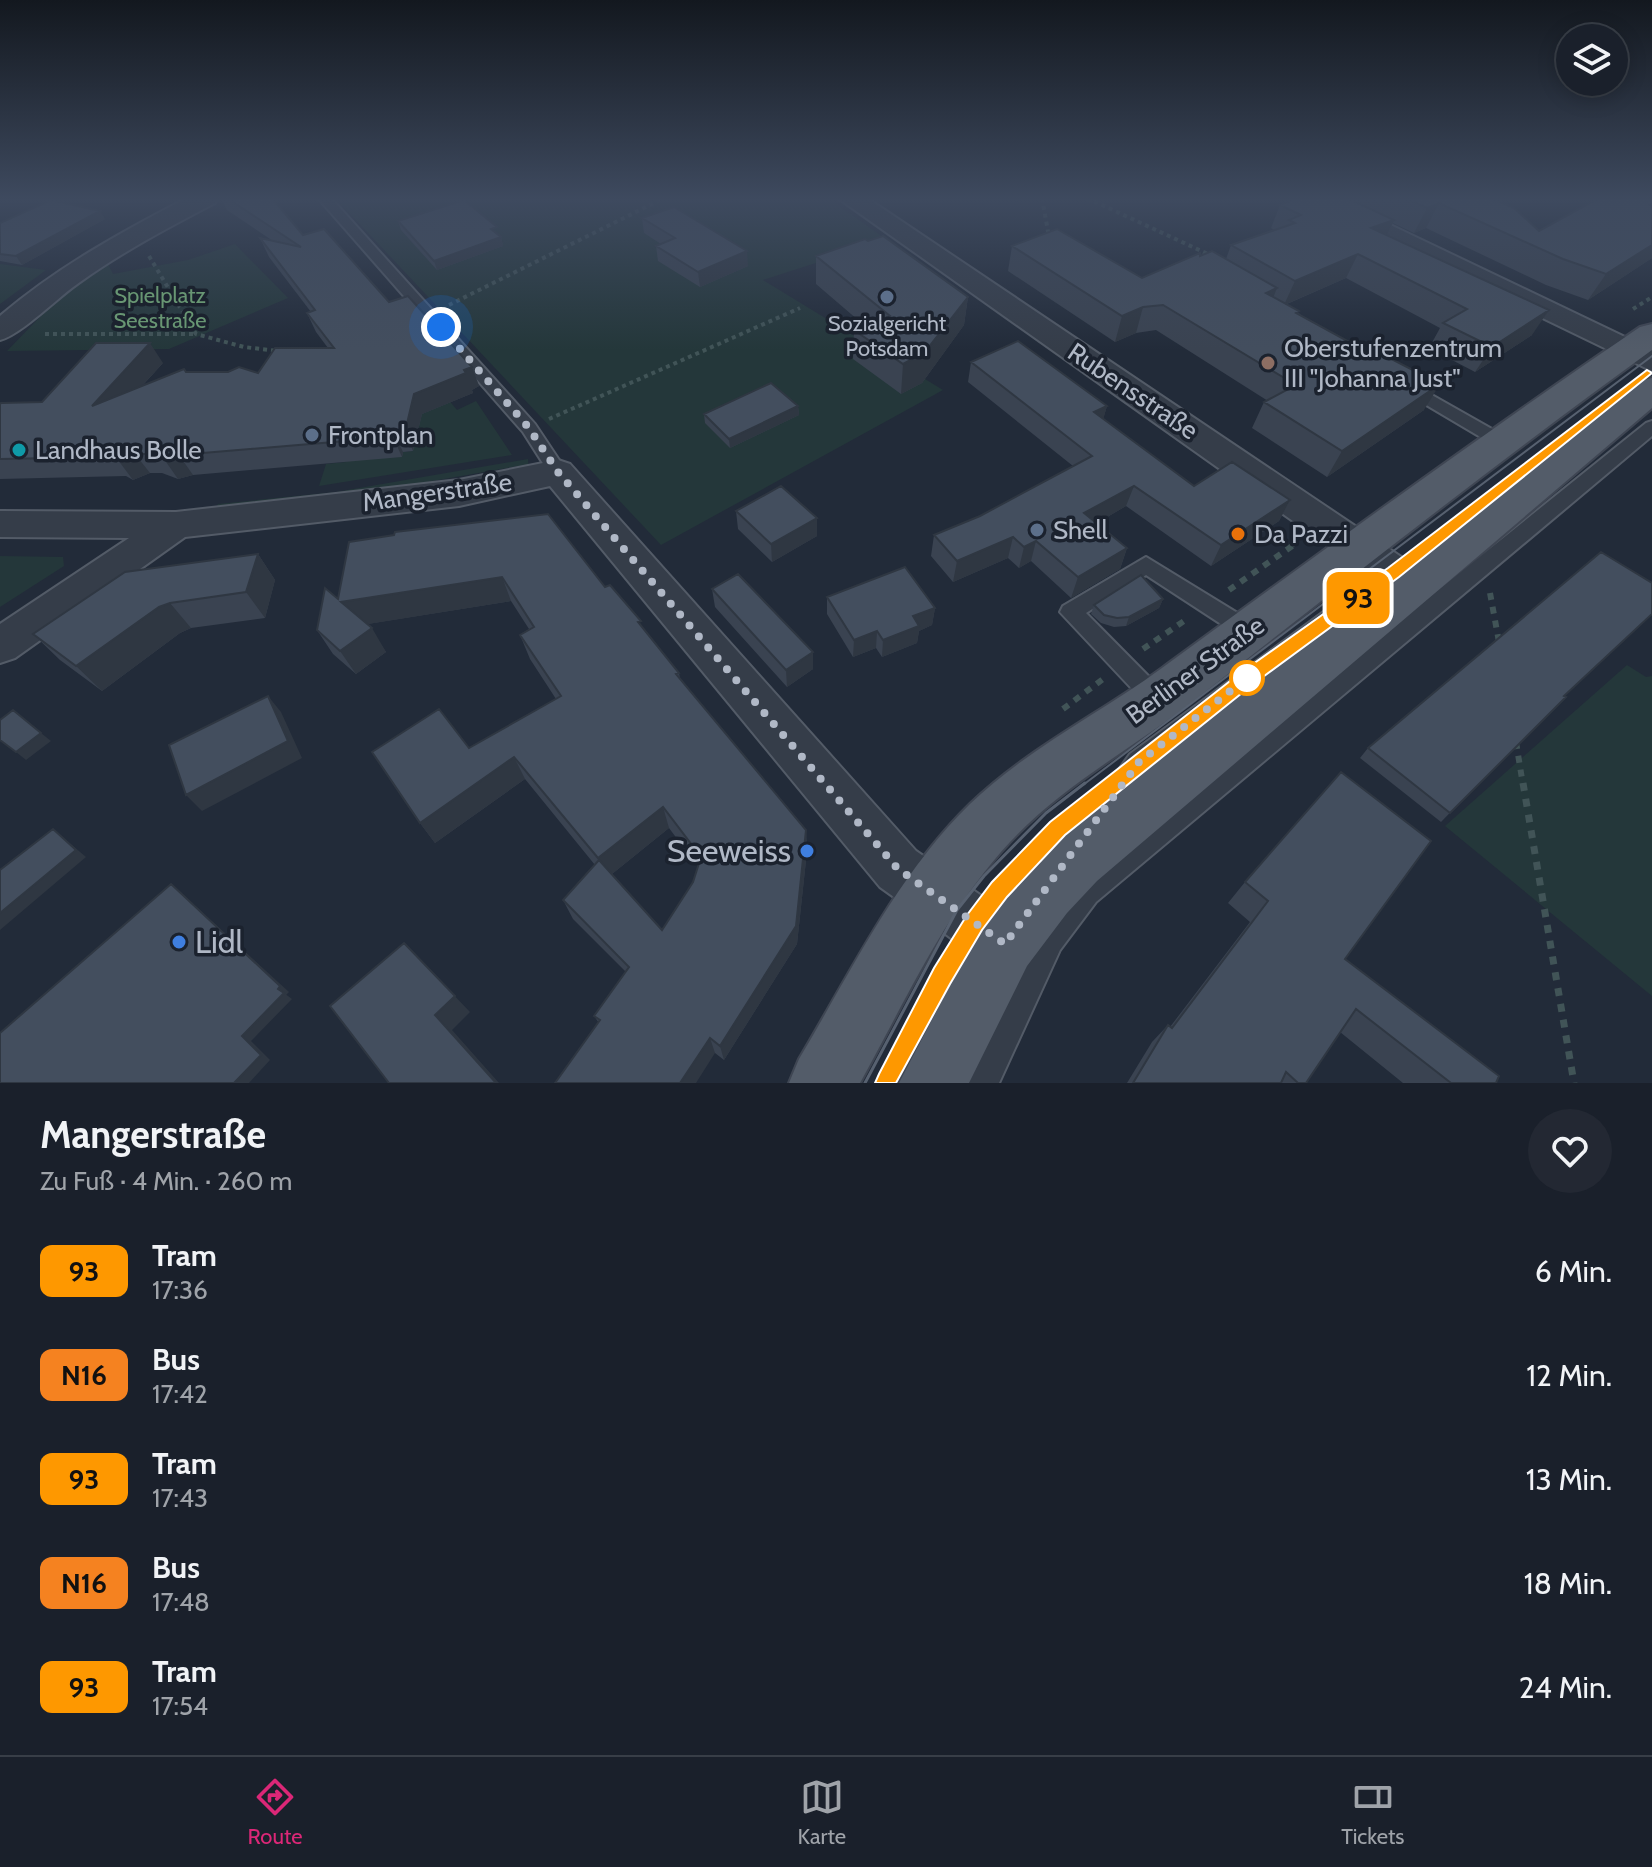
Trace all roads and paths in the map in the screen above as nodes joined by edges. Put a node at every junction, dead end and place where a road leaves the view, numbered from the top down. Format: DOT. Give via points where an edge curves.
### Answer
graph roads {
  1 [pos="111,249"];
  2 [pos="145,249"];
  3 [pos="369,249"];
  4 [pos="563,249"];
  5 [pos="928,249"];
  6 [pos="1195,249"];
  7 [pos="1424,249"];
  8 [pos="1205,267"];
  9 [pos="800,308"];
  10 [pos="442,309"];
  11 [pos="0,331"];
  12 [pos="196,334"];
  13 [pos="31,335"];
  14 [pos="1644,349"];
  15 [pos="290,353"];
  16 [pos="1390,376"];
  17 [pos="1652,389"];
  18 [pos="1652,427"];
  19 [pos="529,428"];
  20 [pos="1500,441"];
  21 [pos="1604,447"];
  22 [pos="558,472"];
  23 [pos="0,524"];
  24 [pos="176,525"];
  25 [pos="1419,566"];
  26 [pos="1249,631"];
  27 [pos="0,646"];
  28 [pos="1502,658"];
  29 [pos="1157,700"];
  30 [pos="1515,737"];
  31 [pos="1180,794"];
  32 [pos="932,892"];
  33 [pos="1046,892"];
  34 [pos="1005,944"];
  35 [pos="961,1076"];
  36 [pos="823,1083"];
  37 [pos="1574,1083"];
  1 -- 11 [label="street" via="45,292"];
  2 -- 12 [label="path"];
  3 -- 19 [label="lane"];
  4 -- 10 [label="path"];
  5 -- 25 [label="street, Rubensstraße"];
  6 -- 8 [label="path" via="1211,256"];
  7 -- 14 [label="street"];
  9 -- 19 [label="path"];
  12 -- 13 [label="path"];
  12 -- 15 [label="path"];
  14 -- 20 [label="main road, Berliner Straße"];
  16 -- 20 [label="lane"];
  17 -- 21 [label="main road, Berliner Straße"];
  18 -- 21 [label="lane"];
  19 -- 22 [label="lane"];
  20 -- 25 [label="main road, Berliner Straße"];
  21 -- 25 [label="main road, Berliner Straße"];
  22 -- 24 [label="street, Mangerstraße" via="459,493"];
  22 -- 32 [label="street" via="898,869"];
  23 -- 24 [label="street, Mangerstraße"];
  24 -- 27 [label="street"];
  25 -- 26 [label="main road, Berliner Straße"];
  25 -- 28 [label="path"];
  25 -- 31 [label="main road, Berliner Straße"];
  25 -- 31 [label="lane"];
  25 -- 33 [label="lane" via="1139,762"];
  26 -- 29 [label="main road, Berliner Straße"];
  26 -- 29 [label="lane" via="1146,565 1071,612"];
  29 -- 32 [label="main road, Berliner Straße" via="1029,787 979,834"];
  30 -- 37 [label="path"];
  31 -- 33 [label="main road, Berliner Straße" via="1076,861"];
  31 -- 35 [label="lane" via="1086,892"];
  32 -- 34 [label="street"];
  32 -- 36 [label="main road, Berliner Straße"];
  33 -- 34 [label="main road, Berliner Straße"];
  34 -- 35 [label="main road, Berliner Straße"];
}
